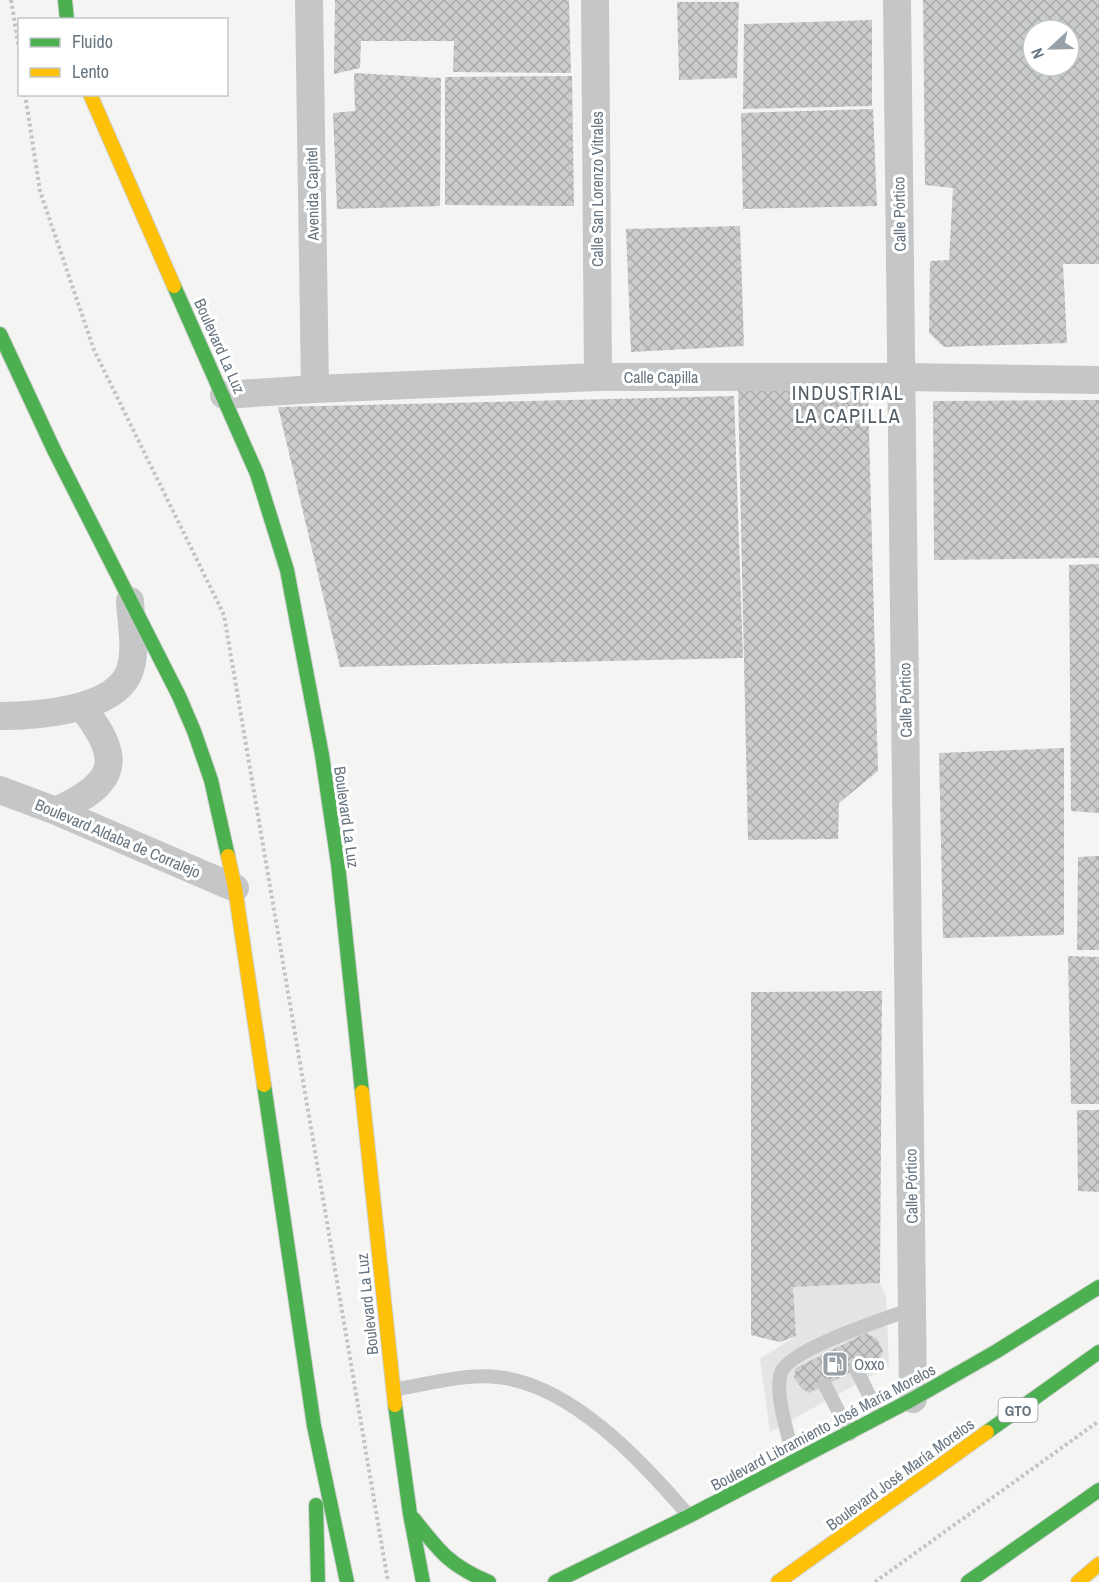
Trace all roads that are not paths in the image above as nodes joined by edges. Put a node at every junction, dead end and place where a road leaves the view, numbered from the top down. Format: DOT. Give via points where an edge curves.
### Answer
graph roads {
  1 [pos="65,0"];
  2 [pos="309,0"];
  3 [pos="596,0"];
  4 [pos="897,0"];
  5 [pos="67,18"];
  6 [pos="91,96"];
  7 [pos="0,334"];
  8 [pos="598,377"];
  9 [pos="901,377"];
  10 [pos="1099,380"];
  11 [pos="315,389"];
  12 [pos="224,395"];
  13 [pos="130,599"];
  14 [pos="82,707"];
  15 [pos="0,716"];
  16 [pos="0,790"];
  17 [pos="56,811"];
  18 [pos="235,888"];
  19 [pos="1099,1287"];
  20 [pos="912,1309"];
  21 [pos="1099,1352"];
  22 [pos="856,1369"];
  23 [pos="825,1385"];
  24 [pos="393,1390"];
  25 [pos="913,1400"];
  26 [pos="880,1417"];
  27 [pos="314,1426"];
  28 [pos="850,1434"];
  29 [pos="794,1459"];
  30 [pos="1099,1490"];
  31 [pos="410,1514"];
  32 [pos="689,1516"];
  33 [pos="1099,1564"];
  34 [pos="589,1566"];
  35 [pos="318,1582"];
  36 [pos="347,1582"];
  37 [pos="423,1582"];
  38 [pos="489,1582"];
  39 [pos="555,1582"];
  40 [pos="574,1582"];
  41 [pos="778,1582"];
  42 [pos="968,1582"];
  43 [pos="1078,1582"];
  1 -- 5 [label="main road"];
  2 -- 11 [label="street, Avenida Capitel"];
  3 -- 8 [label="street, Calle San Lorenzo Vitrales"];
  4 -- 9 [label="street, Calle Pórtico"];
  6 -- 12 [label="main road, Boulevard La Luz"];
  7 -- 13 [label="main road"];
  8 -- 9 [label="street, Calle Capilla"];
  8 -- 11 [label="street, Calle Capilla"];
  9 -- 10 [label="street, Calle Capilla"];
  9 -- 20 [label="street, Calle Pórtico"];
  11 -- 12 [label="street, Calle Capilla"];
  12 -- 24 [label="main road, Boulevard La Luz" via="257,474 287,570 322,755 338,864"];
  13 -- 14 [label="street" via="133,652 128,675 114,692"];
  13 -- 18 [label="main road" via="194,731 224,832"];
  14 -- 15 [label="street"];
  14 -- 17 [label="street" via="105,740 109,758 105,774 97,788"];
  16 -- 17 [label="street, Boulevard Aldaba de Corralejo"];
  17 -- 18 [label="street, Boulevard Aldaba de Corralejo"];
  18 -- 27 [label="main road"];
  19 -- 25 [label="main road, Boulevard Libramiento José María Morelos"];
  20 -- 25 [label="street, Calle Pórtico"];
  20 -- 29 [label="lane" via="787,1362 781,1372 781,1396"];
  21 -- 41 [label="main road, Boulevard José María Morelos / GTO"];
  22 -- 26 [label="lane"];
  23 -- 28 [label="lane"];
  24 -- 31 [label="main road, Boulevard La Luz"];
  24 -- 32 [label="lane" via="496,1376 529,1384 575,1407 629,1450"];
  25 -- 26 [label="main road, Boulevard Libramiento José María Morelos"];
  26 -- 28 [label="main road, Boulevard Libramiento José María Morelos"];
  27 -- 35 [label="main road"];
  27 -- 36 [label="main road"];
  28 -- 29 [label="main road, Boulevard Libramiento José María Morelos"];
  29 -- 32 [label="main road, Boulevard Libramiento José María Morelos"];
  30 -- 42 [label="main road"];
  31 -- 37 [label="main road, Boulevard La Luz"];
  31 -- 38 [label="main road" via="442,1555 469,1574"];
  32 -- 34 [label="main road, Boulevard Libramiento José María Morelos"];
  33 -- 43 [label="main road"];
  34 -- 39 [label="main road, Boulevard Libramiento José María Morelos"];
  34 -- 40 [label="main road"];
}
